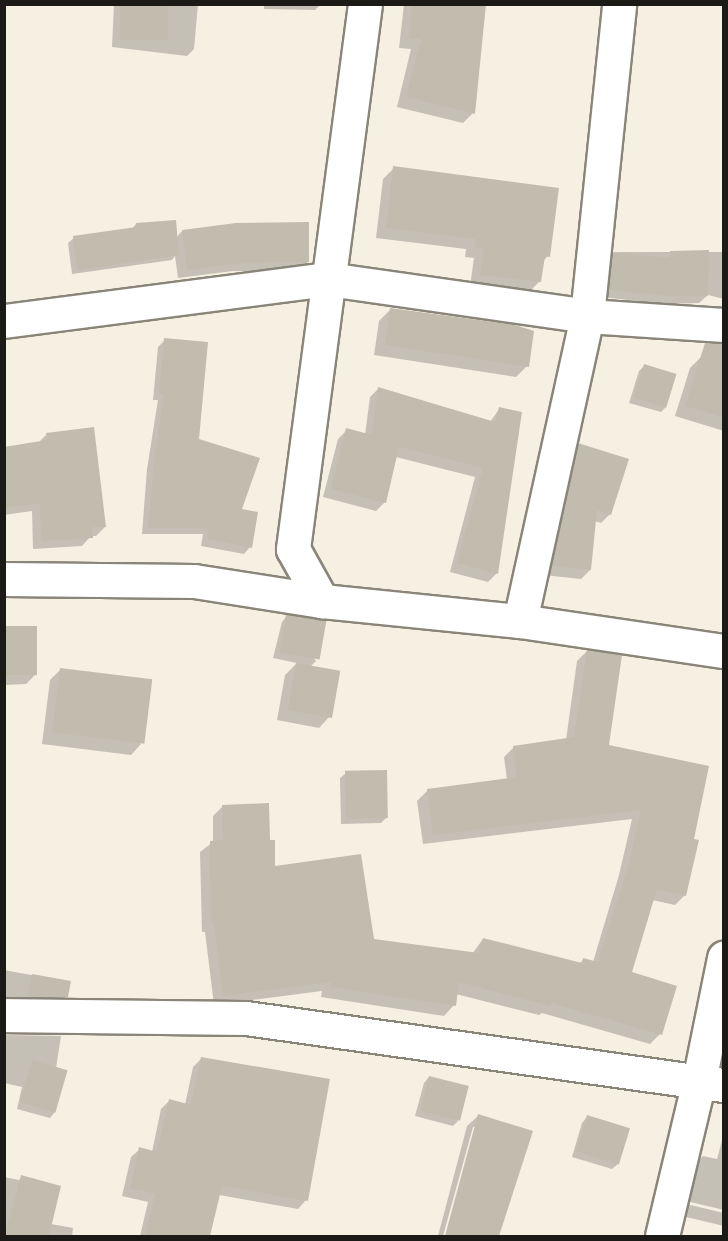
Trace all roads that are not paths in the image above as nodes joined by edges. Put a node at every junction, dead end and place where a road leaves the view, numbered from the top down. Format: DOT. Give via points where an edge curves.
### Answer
graph roads {
  1 [pos="365,4"];
  2 [pos="619,4"];
  3 [pos="328,279"];
  4 [pos="587,316"];
  5 [pos="4,321"];
  6 [pos="723,325"];
  7 [pos="4,579"];
  8 [pos="322,601"];
  9 [pos="520,621"];
  10 [pos="723,651"];
  11 [pos="723,958"];
  12 [pos="4,1015"];
  13 [pos="711,1083"];
  14 [pos="662,1236"];
  1 -- 3 [label="street"];
  2 -- 4 [label="street"];
  3 -- 4 [label="street"];
  3 -- 5 [label="street"];
  3 -- 8 [label="street" via="293,549"];
  4 -- 6 [label="street"];
  4 -- 9 [label="street"];
  7 -- 8 [label="street" via="194,582"];
  8 -- 9 [label="street"];
  9 -- 10 [label="street"];
  11 -- 13 [label="street"];
  12 -- 13 [label="street" via="246,1018"];
  13 -- 14 [label="street"];
}
